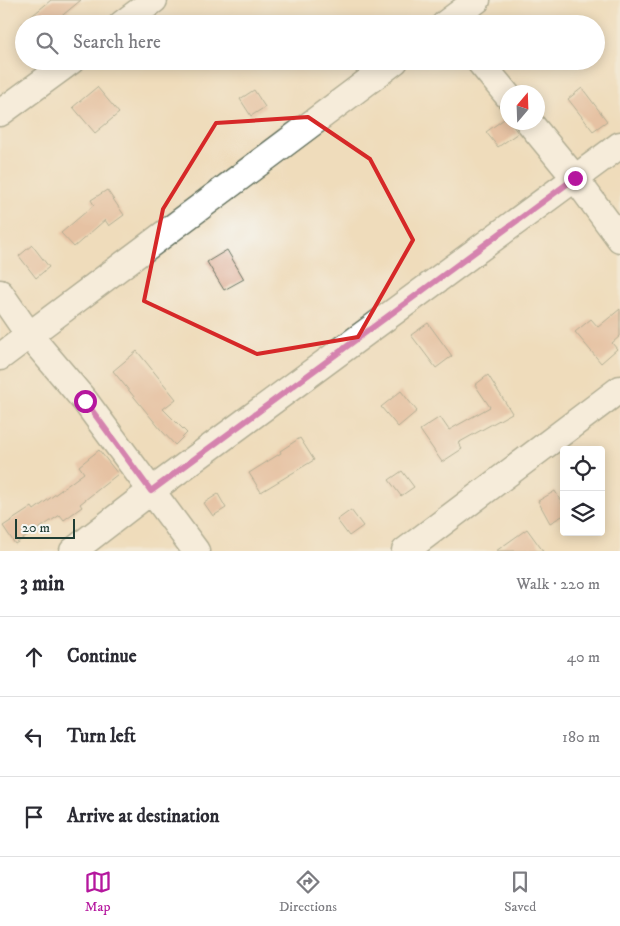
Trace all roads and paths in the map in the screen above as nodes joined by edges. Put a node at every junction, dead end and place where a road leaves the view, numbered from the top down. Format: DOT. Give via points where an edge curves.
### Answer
graph roads {
  1 [pos="154,0"];
  2 [pos="477,0"];
  3 [pos="134,15"];
  4 [pos="457,15"];
  5 [pos="59,70"];
  6 [pos="383,70"];
  7 [pos="486,70"];
  8 [pos="500,86"];
  9 [pos="0,113"];
  10 [pos="536,130"];
  11 [pos="620,145"];
  12 [pos="575,178"];
  13 [pos="620,239"];
  14 [pos="0,294"];
  15 [pos="29,334"];
  16 [pos="0,357"];
  17 [pos="620,389"];
  18 [pos="151,491"];
  19 [pos="411,548"];
  20 [pos="73,551"];
  21 [pos="196,551"];
  1 -- 3 [label="street"];
  2 -- 4 [label="street"];
  5 -- 9 [label="street"];
  6 -- 15 [label="street"];
  7 -- 8 [label="street"];
  10 -- 12 [label="street"];
  11 -- 12 [label="street"];
  12 -- 13 [label="street"];
  12 -- 18 [label="street"];
  14 -- 15 [label="street"];
  15 -- 16 [label="street"];
  15 -- 18 [label="street" via="85,401"];
  17 -- 19 [label="street"];
  18 -- 20 [label="street"];
  18 -- 21 [label="street"];
}
